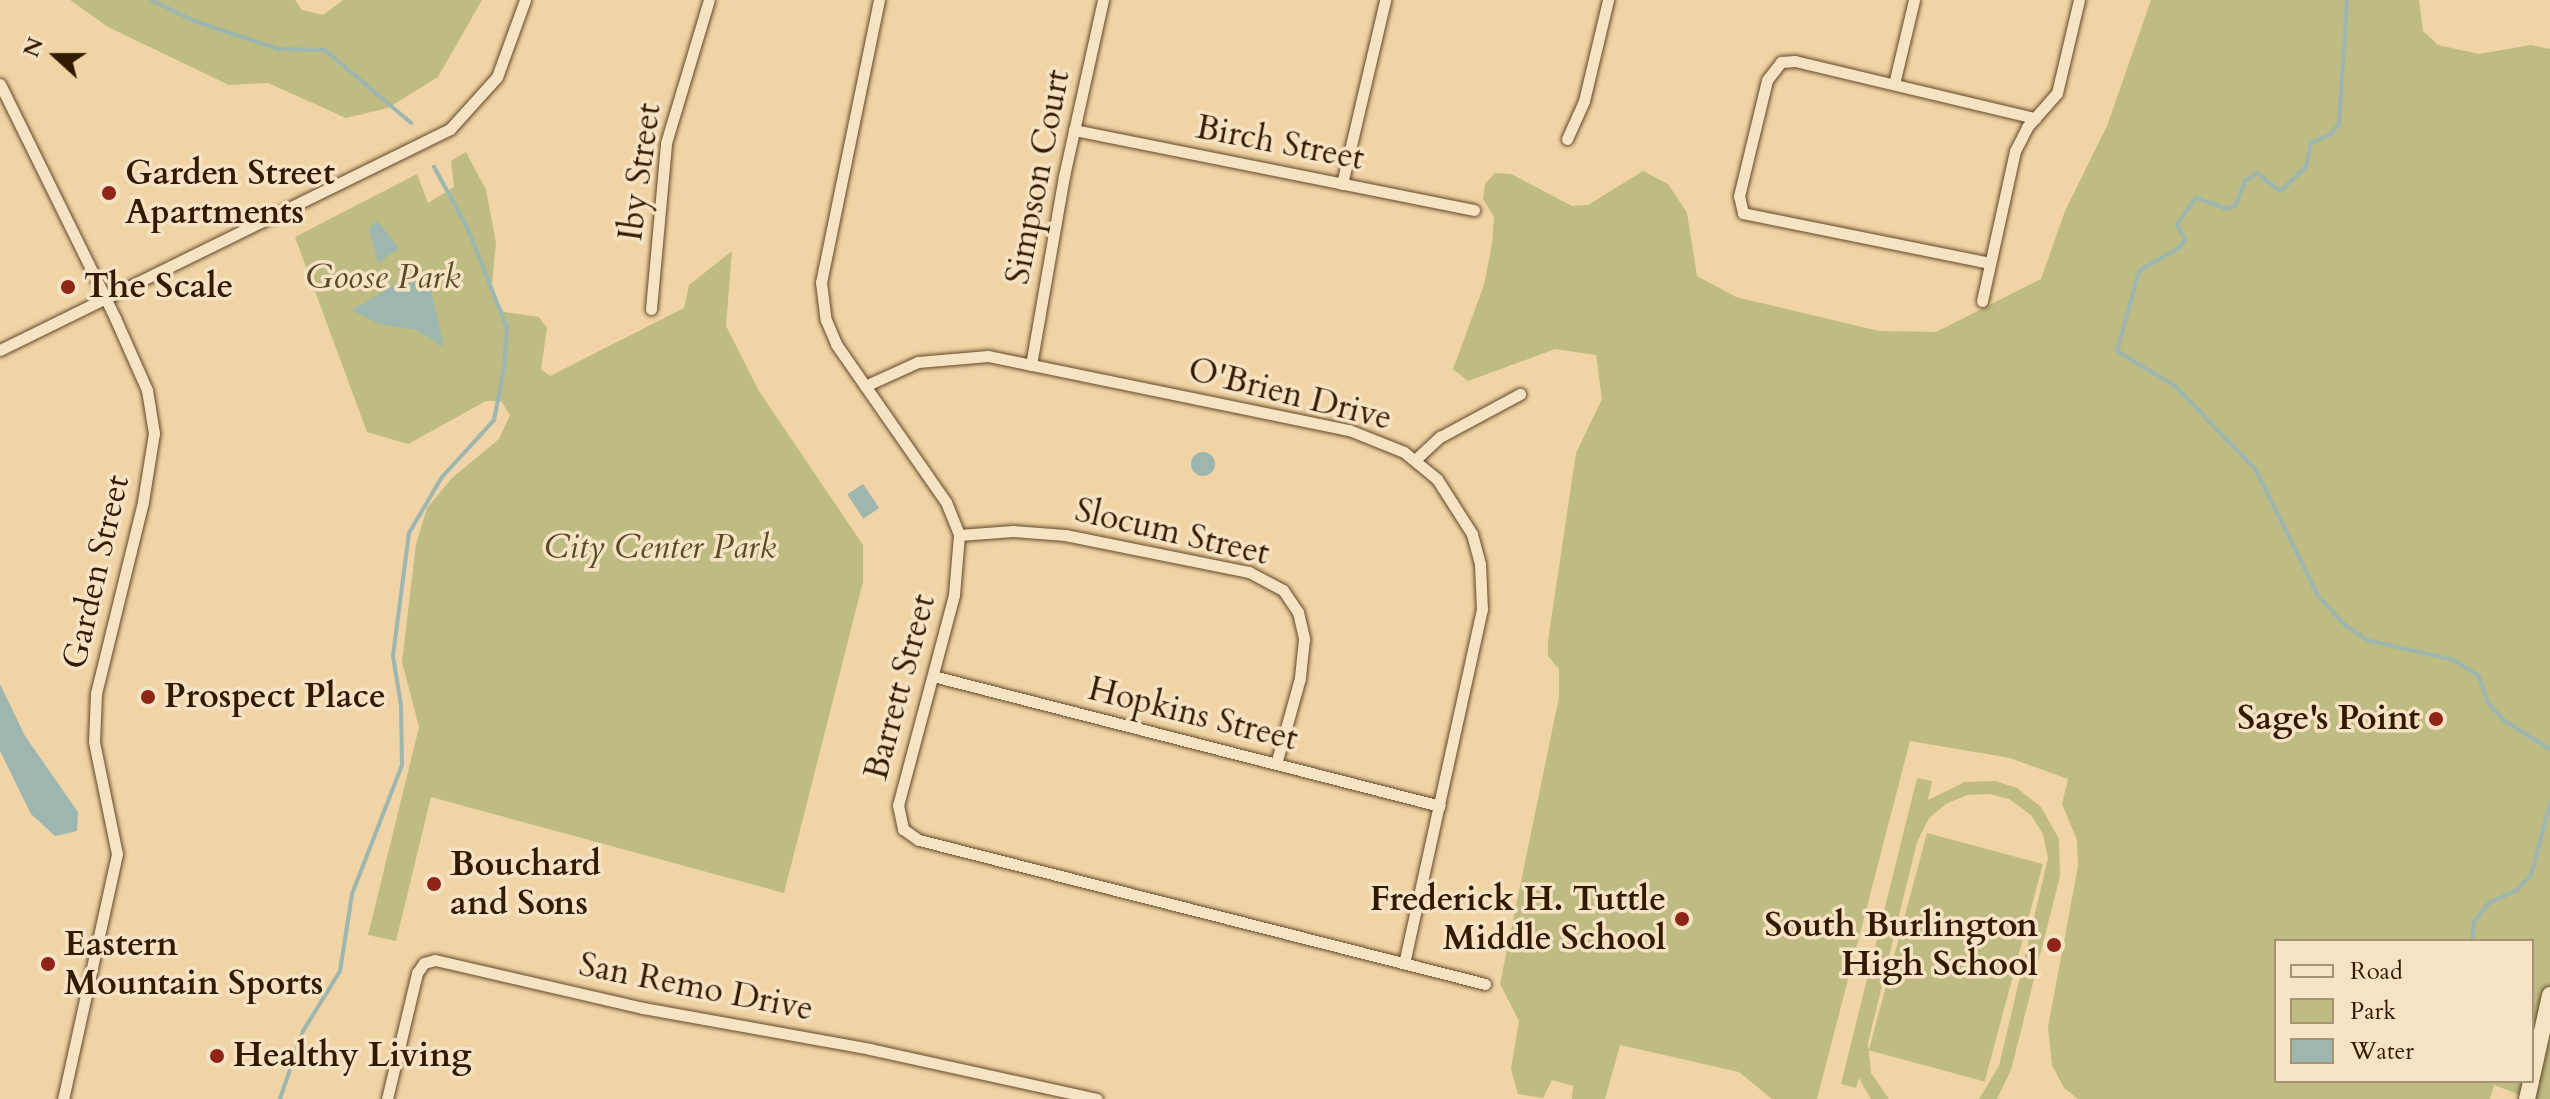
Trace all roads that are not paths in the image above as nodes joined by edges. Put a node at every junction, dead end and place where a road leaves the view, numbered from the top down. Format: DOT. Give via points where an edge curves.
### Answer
graph roads {
  1 [pos="525,0"];
  2 [pos="709,0"];
  3 [pos="879,0"];
  4 [pos="1103,0"];
  5 [pos="1385,0"];
  6 [pos="1608,0"];
  7 [pos="1914,0"];
  8 [pos="2079,0"];
  9 [pos="0,84"];
  10 [pos="1894,84"];
  11 [pos="2035,118"];
  12 [pos="1074,130"];
  13 [pos="1567,139"];
  14 [pos="1342,184"];
  15 [pos="1474,210"];
  16 [pos="1990,263"];
  17 [pos="106,297"];
  18 [pos="1982,301"];
  19 [pos="651,309"];
  20 [pos="0,350"];
  21 [pos="1031,365"];
  22 [pos="865,386"];
  23 [pos="1520,394"];
  24 [pos="1416,459"];
  25 [pos="959,535"];
  26 [pos="933,676"];
  27 [pos="1276,764"];
  28 [pos="1440,806"];
  29 [pos="1404,963"];
  30 [pos="1485,984"];
  31 [pos="2550,995"];
  32 [pos="2534,1070"];
  33 [pos="63,1099"];
  34 [pos="387,1099"];
  35 [pos="1097,1099"];
  1 -- 17 [label="street" via="497,77 450,129"];
  2 -- 19 [label="street, Iby Street" via="666,143"];
  3 -- 22 [label="street, Barrett Street" via="822,269 830,332"];
  4 -- 12 [label="street, Simpson Court"];
  5 -- 14 [label="street"];
  6 -- 13 [label="street" via="1584,101"];
  7 -- 10 [label="street"];
  8 -- 11 [label="street" via="2061,83"];
  9 -- 17 [label="street, Garden Street"];
  10 -- 11 [label="street"];
  10 -- 16 [label="street" via="1795,61 1775,66 1739,208 1754,220"];
  11 -- 16 [label="street" via="2015,151"];
  12 -- 14 [label="street, Birch Street"];
  12 -- 21 [label="street, Simpson Court"];
  14 -- 15 [label="street, Birch Street"];
  16 -- 18 [label="street"];
  17 -- 20 [label="street"];
  17 -- 33 [label="street, Garden Street" via="147,390 153,445 96,693 94,742 117,854"];
  21 -- 22 [label="street, O'Brien Drive" via="988,356 947,356 905,366"];
  21 -- 24 [label="street, O'Brien Drive" via="1349,430"];
  22 -- 25 [label="street, Barrett Street" via="946,502"];
  23 -- 24 [label="street" via="1440,437"];
  24 -- 28 [label="street, O'Brien Drive" via="1464,517 1483,581 1480,625"];
  25 -- 26 [label="street, Barrett Street" via="954,595"];
  25 -- 27 [label="street, Slocum Street" via="1065,535 1249,572 1283,590 1298,612 1304,639 1300,678"];
  26 -- 27 [label="street, Hopkins Street"];
  26 -- 29 [label="street, Barrett Street" via="898,805 899,822 909,835"];
  27 -- 28 [label="street, Hopkins Street"];
  28 -- 29 [label="street, O'Brien Drive"];
  29 -- 30 [label="street, Barrett Street"];
  31 -- 32 [label="main road"];
  34 -- 35 [label="street, San Remo Drive" via="417,973 424,963 435,960 629,1005 870,1049"];
}
